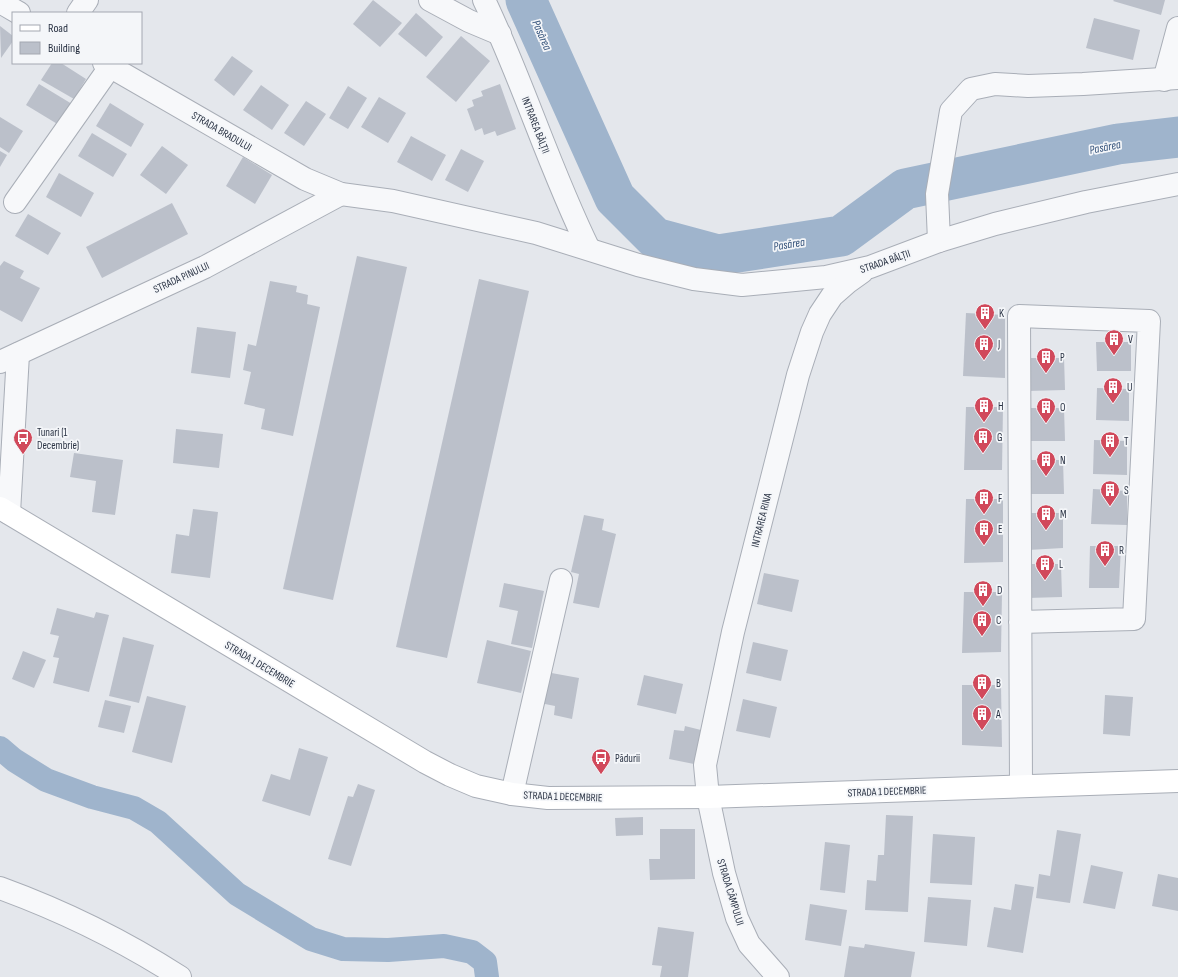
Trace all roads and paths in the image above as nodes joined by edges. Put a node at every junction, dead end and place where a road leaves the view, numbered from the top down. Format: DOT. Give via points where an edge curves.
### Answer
graph roads {
  1 [pos="87,0"];
  2 [pos="430,0"];
  3 [pos="484,0"];
  4 [pos="0,2"];
  5 [pos="17,12"];
  6 [pos="79,12"];
  7 [pos="1178,28"];
  8 [pos="500,34"];
  9 [pos="107,65"];
  10 [pos="1171,79"];
  11 [pos="1178,184"];
  12 [pos="341,194"];
  13 [pos="15,202"];
  14 [pos="939,241"];
  15 [pos="589,249"];
  16 [pos="870,267"];
  17 [pos="9,358"];
  18 [pos="5,510"];
  19 [pos="561,580"];
  20 [pos="1020,622"];
  21 [pos="1178,781"];
  22 [pos="1021,785"];
  23 [pos="512,794"];
  24 [pos="708,796"];
  25 [pos="0,888"];
  26 [pos="180,977"];
  27 [pos="778,977"];
  1 -- 6 [label="street"];
  2 -- 8 [label="street"];
  3 -- 8 [label="street, INTRAREA BĂLȚII"];
  4 -- 5 [label="street"];
  7 -- 10 [label="street"];
  8 -- 15 [label="street, INTRAREA BĂLȚII" via="550,163"];
  9 -- 12 [label="street, STRADA BRADULUI" via="304,179"];
  9 -- 13 [label="street"];
  10 -- 14 [label="street" via="1067,85 994,84 971,89 951,112 937,194"];
  11 -- 14 [label="street, STRADA BĂLȚII" via="995,224"];
  12 -- 15 [label="street, STRADA BRADULUI" via="393,201 536,233"];
  12 -- 17 [label="street, STRADA PINULUI" via="204,267"];
  14 -- 16 [label="street, STRADA BĂLȚII"];
  15 -- 16 [label="street, STRADA BĂLȚII" via="694,279 742,285 826,277"];
  16 -- 24 [label="street, INTRAREA RINA" via="848,282 820,314 798,375 733,632 710,735 705,765"];
  17 -- 18 [label="street, STRADA PINULUI"];
  18 -- 23 [label="main road, STRADA 1 DECEMBRIE" via="425,762 476,786"];
  19 -- 23 [label="street"];
  20 -- 20 [label="street" via="1018,316 1149,321 1134,619"];
  20 -- 22 [label="street"];
  21 -- 22 [label="main road, STRADA 1 DECEMBRIE"];
  22 -- 24 [label="main road, STRADA 1 DECEMBRIE"];
  23 -- 24 [label="main road, STRADA 1 DECEMBRIE" via="548,798"];
  24 -- 27 [label="street, STRADA CÂMPULUI" via="724,873 737,918 749,944"];
  25 -- 26 [label="street" via="99,931"];
}
